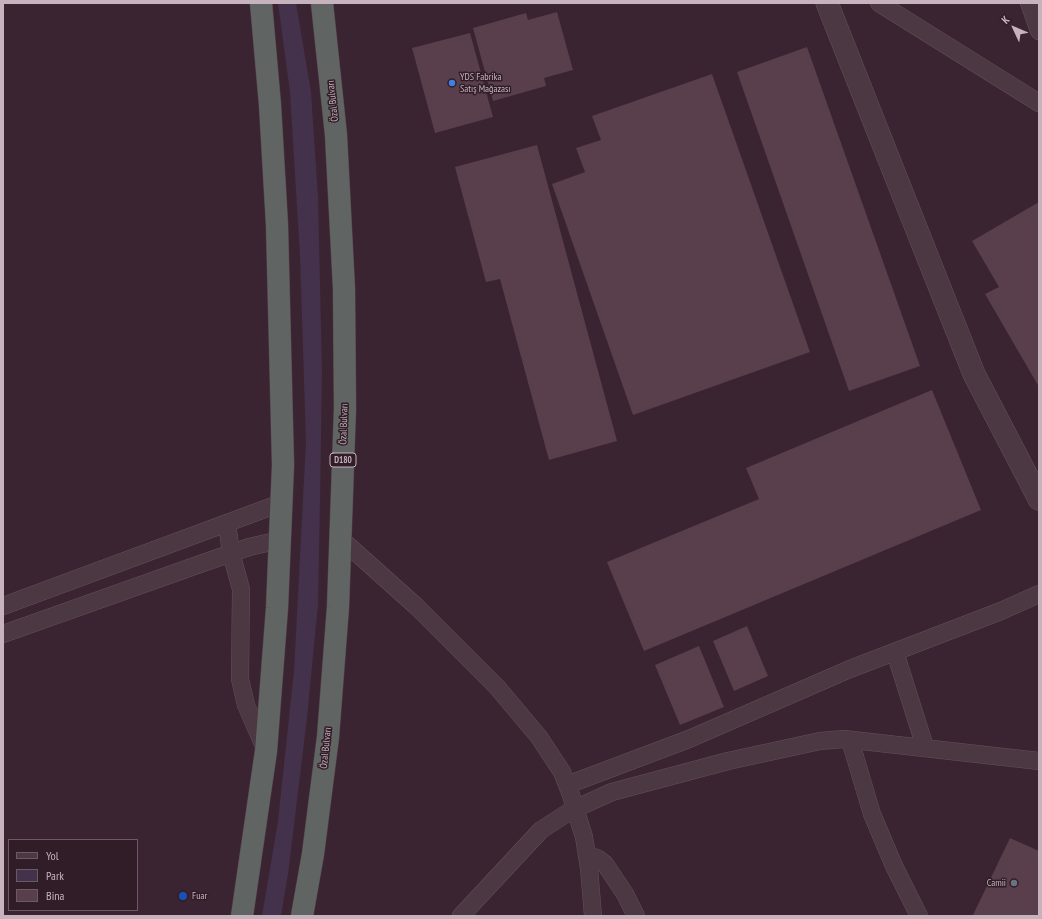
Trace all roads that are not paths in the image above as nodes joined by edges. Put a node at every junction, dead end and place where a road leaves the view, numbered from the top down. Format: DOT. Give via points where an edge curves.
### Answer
graph roads {
  1 [pos="261,3"];
  2 [pos="322,3"];
  3 [pos="827,3"];
  4 [pos="879,3"];
  5 [pos="1029,3"];
  6 [pos="1039,31"];
  7 [pos="1039,103"];
  8 [pos="1039,499"];
  9 [pos="281,503"];
  10 [pos="227,523"];
  11 [pos="341,539"];
  12 [pos="280,540"];
  13 [pos="231,553"];
  14 [pos="1039,594"];
  15 [pos="3,606"];
  16 [pos="3,634"];
  17 [pos="895,652"];
  18 [pos="850,740"];
  19 [pos="925,747"];
  20 [pos="266,751"];
  21 [pos="1039,761"];
  22 [pos="567,785"];
  23 [pos="575,809"];
  24 [pos="587,855"];
  25 [pos="242,916"];
  26 [pos="302,916"];
  27 [pos="461,916"];
  28 [pos="592,916"];
  29 [pos="636,916"];
  30 [pos="919,916"];
  1 -- 9 [label="highway" via="277,225 283,465"];
  2 -- 11 [label="highway, Özal Bulvarı / D180" via="336,135 344,289 345,408"];
  3 -- 8 [label="street" via="974,374"];
  4 -- 7 [label="street"];
  5 -- 6 [label="street"];
  9 -- 10 [label="street"];
  9 -- 12 [label="highway"];
  10 -- 13 [label="street"];
  10 -- 15 [label="street"];
  11 -- 22 [label="street" via="417,607 497,687 539,737 562,772"];
  11 -- 26 [label="highway, Özal Bulvarı / D180" via="328,737"];
  12 -- 13 [label="street"];
  12 -- 20 [label="highway"];
  13 -- 16 [label="street"];
  13 -- 20 [label="street" via="241,589 240,679 246,705"];
  14 -- 17 [label="street"];
  17 -- 19 [label="street"];
  17 -- 22 [label="street" via="689,739"];
  18 -- 19 [label="street"];
  18 -- 23 [label="street" via="820,741 728,761 612,792"];
  18 -- 30 [label="street" via="872,814"];
  19 -- 21 [label="street"];
  20 -- 25 [label="highway"];
  22 -- 23 [label="street"];
  23 -- 24 [label="street"];
  23 -- 27 [label="street" via="551,823 529,841"];
  24 -- 28 [label="street"];
  24 -- 29 [label="street" via="605,864"];
}
